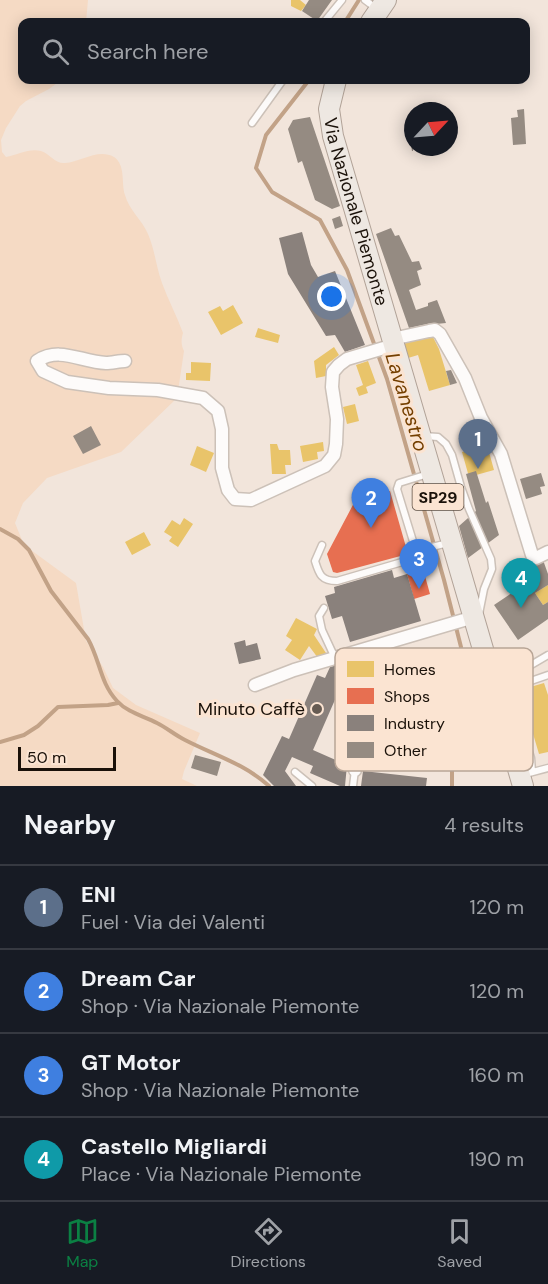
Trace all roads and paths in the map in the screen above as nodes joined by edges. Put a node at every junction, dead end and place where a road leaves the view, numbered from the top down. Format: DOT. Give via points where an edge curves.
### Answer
graph roads {
  1 [pos="342,0"];
  2 [pos="327,18"];
  3 [pos="280,84"];
  4 [pos="334,84"];
  5 [pos="252,123"];
  6 [pos="393,342"];
  7 [pos="125,361"];
  8 [pos="420,435"];
  9 [pos="431,473"];
  10 [pos="452,542"];
  11 [pos="322,545"];
  12 [pos="416,552"];
  13 [pos="548,552"];
  14 [pos="324,608"];
  15 [pos="472,621"];
  16 [pos="371,648"];
  17 [pos="483,648"];
  18 [pos="548,655"];
  19 [pos="335,658"];
  20 [pos="533,664"];
  21 [pos="548,675"];
  22 [pos="533,680"];
  23 [pos="255,685"];
  24 [pos="548,768"];
  25 [pos="355,771"];
  26 [pos="296,772"];
  27 [pos="525,777"];
  28 [pos="312,786"];
  29 [pos="353,786"];
  1 -- 2 [label="lane"];
  3 -- 5 [label="lane"];
  4 -- 6 [label="main road, Via Nazionale Piemonte / SP29" via="329,109 333,136"];
  6 -- 7 [label="street" via="347,359 333,372 337,419 334,455 325,466 251,500 235,499 228,490 222,468 218,411 203,398 67,382 43,371 37,361 58,354 106,363"];
  6 -- 8 [label="main road, Via Nazionale Piemonte / SP29"];
  6 -- 13 [label="street" via="429,331 440,334 501,454 532,555 536,558"];
  8 -- 9 [label="main road, Via Nazionale Piemonte / SP29"];
  8 -- 15 [label="lane" via="438,437 446,444 491,559 492,569"];
  9 -- 10 [label="main road, Via Nazionale Piemonte / SP29"];
  9 -- 12 [label="lane" via="399,483"];
  10 -- 12 [label="lane"];
  10 -- 15 [label="main road, Via Nazionale Piemonte / SP29"];
  11 -- 12 [label="lane" via="315,561 323,579 329,581 409,560"];
  14 -- 19 [label="lane" via="319,616 322,630"];
  15 -- 16 [label="street"];
  15 -- 17 [label="main road, Via Nazionale Piemonte / SP29"];
  18 -- 20 [label="lane"];
  19 -- 23 [label="street"];
  21 -- 22 [label="lane"];
  24 -- 27 [label="lane"];
  25 -- 29 [label="lane"];
  26 -- 28 [label="lane"];
}
